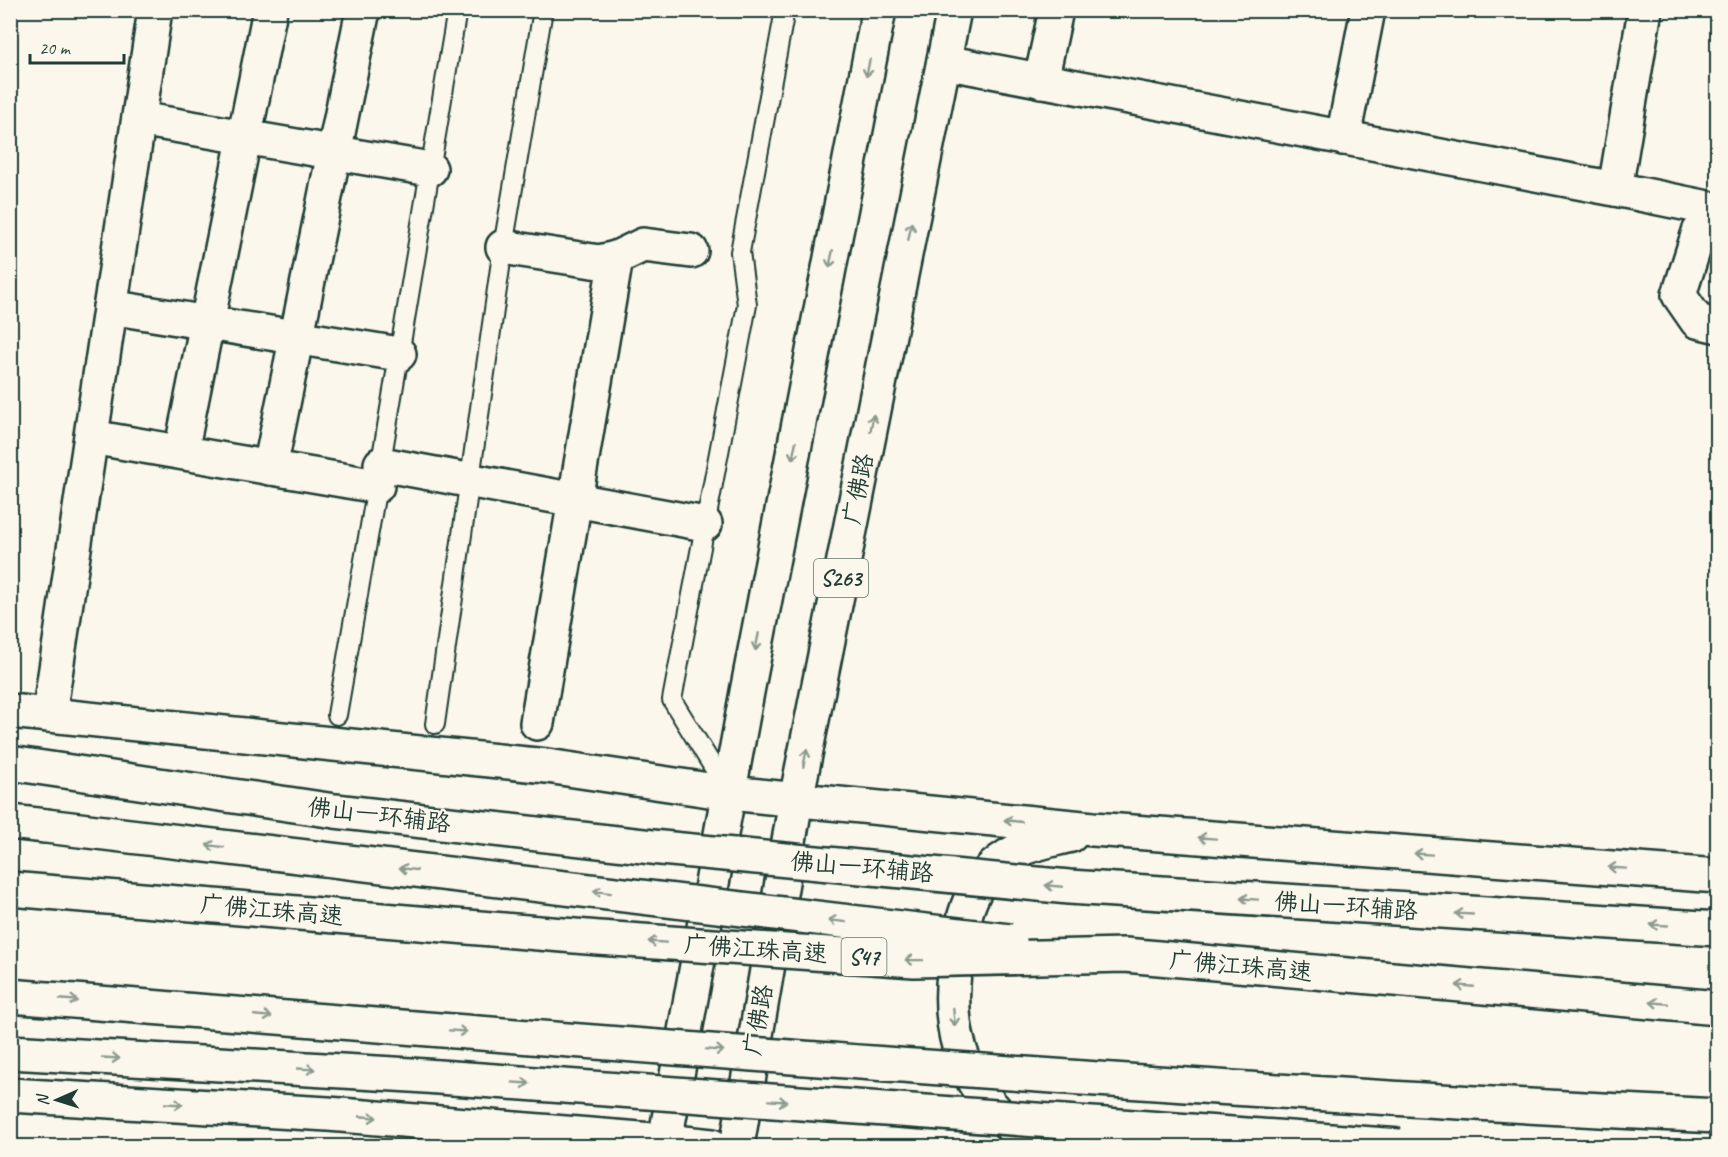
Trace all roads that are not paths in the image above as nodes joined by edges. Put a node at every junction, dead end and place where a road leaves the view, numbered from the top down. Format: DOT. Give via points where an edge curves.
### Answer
graph roads {
  1 [pos="155,10"];
  2 [pos="270,10"];
  3 [pos="363,10"];
  4 [pos="457,10"];
  5 [pos="543,10"];
  6 [pos="785,10"];
  7 [pos="879,10"];
  8 [pos="954,10"];
  9 [pos="1056,10"];
  10 [pos="1368,10"];
  11 [pos="1645,10"];
  12 [pos="944,62"];
  13 [pos="1041,81"];
  14 [pos="139,119"];
  15 [pos="244,137"];
  16 [pos="1343,138"];
  17 [pos="334,153"];
  18 [pos="430,169"];
  19 [pos="1615,189"];
  20 [pos="1718,210"];
  21 [pos="1718,220"];
  22 [pos="503,247"];
  23 [pos="691,251"];
  24 [pos="616,258"];
  25 [pos="110,307"];
  26 [pos="207,323"];
  27 [pos="1718,326"];
  28 [pos="296,338"];
  29 [pos="399,354"];
  30 [pos="91,437"];
  31 [pos="181,453"];
  32 [pos="270,468"];
  33 [pos="379,475"];
  34 [pos="470,481"];
  35 [pos="575,500"];
  36 [pos="705,524"];
  37 [pos="10,711"];
  38 [pos="49,715"];
  39 [pos="336,715"];
  40 [pos="537,723"];
  41 [pos="435,724"];
  42 [pos="10,763"];
  43 [pos="729,793"];
  44 [pos="796,800"];
  45 [pos="10,822"];
  46 [pos="1094,829"];
  47 [pos="1718,876"];
  48 [pos="10,889"];
  49 [pos="1718,929"];
  50 [pos="1125,955"];
  51 [pos="10,996"];
  52 [pos="1718,1008"];
  53 [pos="10,1052"];
  54 [pos="10,1095"];
  55 [pos="1718,1116"];
  56 [pos="664,1144"];
  57 [pos="712,1146"];
  58 [pos="737,1146"];
  59 [pos="1036,1146"];
  60 [pos="1400,1146"];
  1 -- 14 [label="main road"];
  2 -- 15 [label="main road"];
  3 -- 17 [label="main road"];
  4 -- 18 [label="lane"];
  5 -- 22 [label="lane"];
  6 -- 36 [label="lane" via="740,252 747,304"];
  7 -- 43 [label="main road, one-way"];
  8 -- 12 [label="main road, 广佛路 / S263"];
  9 -- 13 [label="main road"];
  10 -- 16 [label="main road"];
  11 -- 19 [label="main road"];
  12 -- 13 [label="main road"];
  44 -- 12 [label="main road, 广佛路 / S263, one-way"];
  13 -- 16 [label="main road"];
  14 -- 15 [label="main road"];
  14 -- 25 [label="main road"];
  15 -- 17 [label="main road"];
  15 -- 26 [label="main road"];
  16 -- 19 [label="main road"];
  17 -- 18 [label="main road"];
  17 -- 28 [label="main road"];
  18 -- 29 [label="lane"];
  19 -- 20 [label="main road"];
  21 -- 27 [label="main road" via="1699,232 1679,295 1697,321"];
  22 -- 24 [label="main road" via="599,262"];
  22 -- 34 [label="lane"];
  23 -- 24 [label="main road" via="643,246"];
  24 -- 35 [label="main road"];
  25 -- 26 [label="main road"];
  25 -- 30 [label="main road"];
  26 -- 28 [label="main road"];
  26 -- 31 [label="main road"];
  28 -- 29 [label="main road"];
  28 -- 32 [label="main road"];
  29 -- 33 [label="lane"];
  30 -- 31 [label="main road"];
  30 -- 38 [label="main road"];
  31 -- 32 [label="main road"];
  32 -- 33 [label="main road"];
  33 -- 34 [label="main road"];
  33 -- 39 [label="lane"];
  34 -- 35 [label="main road"];
  34 -- 41 [label="lane"];
  35 -- 36 [label="main road"];
  35 -- 40 [label="main road"];
  36 -- 43 [label="lane" via="672,700"];
  37 -- 38 [label="main road"];
  38 -- 43 [label="main road" via="547,766"];
  49 -- 42 [label="main road, 佛山一环辅路, one-way, bridge" via="1069,887 661,848 335,811"];
  43 -- 44 [label="main road"];
  43 -- 56 [label="main road"];
  46 -- 44 [label="main road, one-way"];
  44 -- 58 [label="main road, 广佛路 / S263"];
  50 -- 45 [label="main road, one-way, bridge"];
  47 -- 46 [label="main road, one-way"];
  46 -- 59 [label="main road, one-way" via="1016,849 991,868 974,892 964,916 953,966 954,1028 974,1086 993,1110"];
  50 -- 48 [label="main road, 广佛江珠高速 / S47, one-way, bridge" via="914,960"];
  52 -- 50 [label="main road, 广佛江珠高速 / S47, one-way, bridge"];
  51 -- 55 [label="main road, one-way, bridge" via="867,1062"];
  53 -- 60 [label="main road, one-way, bridge" via="411,1075"];
  54 -- 56 [label="main road, one-way" via="328,1114"];
  56 -- 57 [label="main road"];
}
